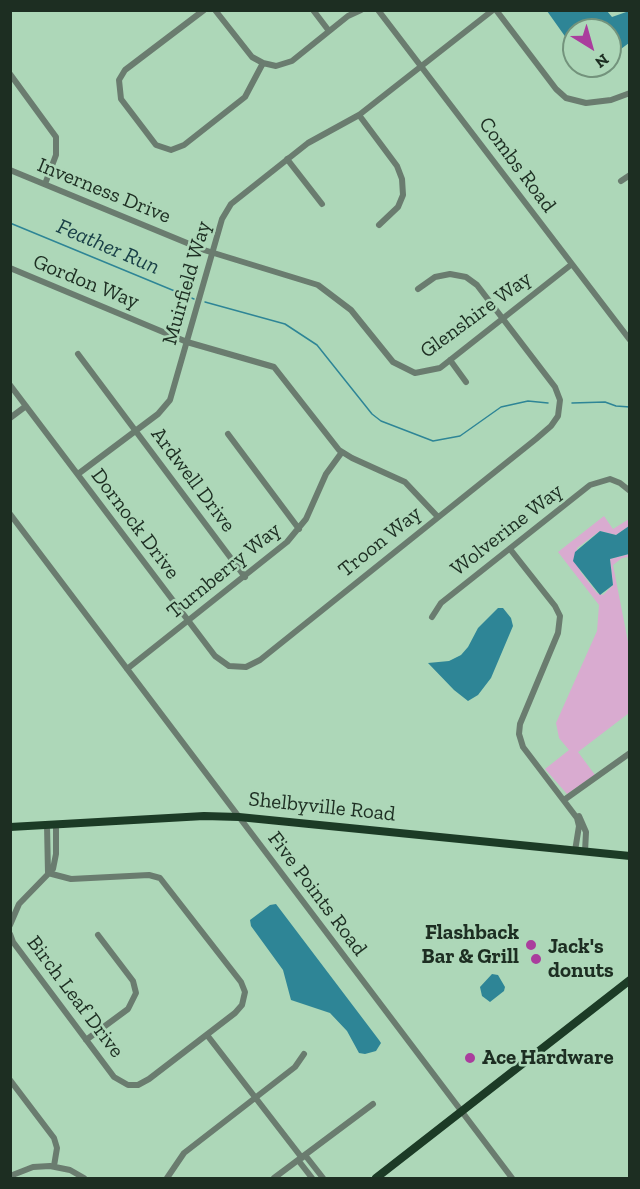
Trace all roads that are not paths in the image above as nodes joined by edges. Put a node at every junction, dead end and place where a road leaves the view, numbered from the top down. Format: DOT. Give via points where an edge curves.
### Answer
graph roads {
  1 [pos="204,10"];
  2 [pos="215,10"];
  3 [pos="313,10"];
  4 [pos="361,10"];
  5 [pos="378,10"];
  6 [pos="495,10"];
  7 [pos="349,13"];
  8 [pos="329,31"];
  9 [pos="263,63"];
  10 [pos="421,66"];
  11 [pos="10,74"];
  12 [pos="630,93"];
  13 [pos="358,115"];
  14 [pos="286,159"];
  15 [pos="10,170"];
  16 [pos="630,175"];
  17 [pos="621,181"];
  18 [pos="45,184"];
  19 [pos="322,204"];
  20 [pos="379,225"];
  21 [pos="213,253"];
  22 [pos="572,264"];
  23 [pos="10,268"];
  24 [pos="418,289"];
  25 [pos="503,318"];
  26 [pos="630,340"];
  27 [pos="187,342"];
  28 [pos="78,354"];
  29 [pos="450,360"];
  30 [pos="396,365"];
  31 [pos="466,382"];
  32 [pos="10,385"];
  33 [pos="26,406"];
  34 [pos="10,418"];
  35 [pos="136,431"];
  36 [pos="228,434"];
  37 [pos="342,452"];
  38 [pos="611,471"];
  39 [pos="78,474"];
  40 [pos="610,479"];
  41 [pos="630,491"];
  42 [pos="10,514"];
  43 [pos="438,518"];
  44 [pos="299,529"];
  45 [pos="510,549"];
  46 [pos="245,577"];
  47 [pos="432,617"];
  48 [pos="189,622"];
  49 [pos="244,667"];
  50 [pos="127,669"];
  51 [pos="630,753"];
  52 [pos="564,800"];
  53 [pos="239,817"];
  54 [pos="52,825"];
  55 [pos="10,827"];
  56 [pos="575,851"];
  57 [pos="585,852"];
  58 [pos="630,856"];
  59 [pos="48,872"];
  60 [pos="10,925"];
  61 [pos="10,934"];
  62 [pos="98,935"];
  63 [pos="630,980"];
  64 [pos="207,1035"];
  65 [pos="86,1040"];
  66 [pos="304,1054"];
  67 [pos="10,1080"];
  68 [pos="256,1097"];
  69 [pos="373,1104"];
  70 [pos="462,1113"];
  71 [pos="302,1158"];
  72 [pos="54,1166"];
  73 [pos="10,1176"];
  74 [pos="84,1179"];
  75 [pos="167,1179"];
  76 [pos="274,1179"];
  77 [pos="312,1179"];
  78 [pos="323,1179"];
  79 [pos="376,1179"];
  80 [pos="512,1179"];
  1 -- 9 [label="street" via="125,70 120,78 119,94 156,145 172,150 184,145 245,97"];
  2 -- 9 [label="street" via="249,54"];
  3 -- 8 [label="street"];
  4 -- 7 [label="street"];
  5 -- 10 [label="street, Combs Road"];
  6 -- 10 [label="street, Muirfield Way"];
  6 -- 12 [label="street" via="554,88 567,98 586,103"];
  7 -- 8 [label="street"];
  8 -- 9 [label="street" via="291,61 276,66"];
  10 -- 13 [label="street, Muirfield Way"];
  10 -- 22 [label="street, Combs Road"];
  11 -- 18 [label="street" via="56,137 56,154"];
  13 -- 14 [label="street, Muirfield Way"];
  13 -- 20 [label="street" via="396,164 403,181 398,207"];
  14 -- 19 [label="street"];
  14 -- 21 [label="street, Muirfield Way" via="228,207"];
  15 -- 18 [label="street, Inverness Drive"];
  16 -- 17 [label="street"];
  18 -- 21 [label="street, Inverness Drive"];
  21 -- 27 [label="street, Muirfield Way"];
  21 -- 30 [label="street, Inverness Drive" via="298,277 326,290 354,313"];
  22 -- 25 [label="street, Glenshire Way"];
  22 -- 26 [label="street, Combs Road"];
  23 -- 27 [label="street, Gordon Way"];
  24 -- 25 [label="street, Troon Way" via="441,275 464,277 478,286"];
  25 -- 29 [label="street, Glenshire Way"];
  25 -- 43 [label="street, Troon Way" via="559,395 558,416 536,439"];
  27 -- 35 [label="street, Muirfield Way" via="170,400"];
  27 -- 37 [label="street, Gordon Way" via="275,368"];
  28 -- 35 [label="street, Ardwell Drive"];
  29 -- 30 [label="street, Glenshire Way" via="422,373"];
  29 -- 31 [label="street"];
  32 -- 33 [label="street, Dornock Drive"];
  33 -- 34 [label="street"];
  33 -- 39 [label="street, Dornock Drive"];
  35 -- 39 [label="street, Muirfield Way"];
  35 -- 46 [label="street, Ardwell Drive"];
  36 -- 44 [label="street"];
  37 -- 43 [label="street, Gordon Way" via="405,482"];
  37 -- 44 [label="street, Turnberry Way" via="326,474"];
  38 -- 40 [label="street"];
  39 -- 48 [label="street, Dornock Drive"];
  40 -- 41 [label="street"];
  40 -- 45 [label="street, Wolverine Way" via="590,485"];
  42 -- 50 [label="street, Five Points Road"];
  43 -- 49 [label="street, Troon Way" via="260,660"];
  44 -- 46 [label="street, Turnberry Way"];
  45 -- 47 [label="street, Wolverine Way" via="441,603"];
  45 -- 52 [label="street" via="560,616 558,633 519,729 523,747"];
  46 -- 48 [label="street, Turnberry Way"];
  48 -- 49 [label="street, Dornock Drive" via="221,662"];
  48 -- 50 [label="street, Turnberry Way"];
  50 -- 53 [label="street, Five Points Road"];
  51 -- 52 [label="street"];
  52 -- 56 [label="street" via="579,826"];
  52 -- 57 [label="street" via="584,825"];
  53 -- 54 [label="main road, Shelbyville Road"];
  53 -- 56 [label="main road, Shelbyville Road"];
  53 -- 70 [label="street, Five Points Road"];
  54 -- 55 [label="main road, Shelbyville Road"];
  54 -- 59 [label="street, Birch Leaf Drive" via="56,863"];
  56 -- 57 [label="main road, Shelbyville Road"];
  57 -- 58 [label="main road, Shelbyville Road"];
  59 -- 60 [label="street, Birch Leaf Drive" via="15,909"];
  59 -- 64 [label="street" via="75,879 149,875 165,882 244,989 239,1010"];
  61 -- 65 [label="street, Birch Leaf Drive"];
  62 -- 65 [label="street" via="133,981 136,993 128,1009"];
  63 -- 70 [label="main road"];
  64 -- 65 [label="street, Birch Leaf Drive" via="149,1079 133,1085 116,1079"];
  64 -- 68 [label="street"];
  66 -- 68 [label="street"];
  67 -- 72 [label="street" via="54,1138"];
  68 -- 71 [label="street"];
  68 -- 75 [label="street" via="184,1153"];
  69 -- 71 [label="street"];
  70 -- 79 [label="main road"];
  70 -- 80 [label="street, Five Points Road"];
  71 -- 76 [label="street"];
  71 -- 77 [label="street"];
  71 -- 78 [label="street"];
  72 -- 73 [label="street" via="33,1167"];
  72 -- 74 [label="street"];
}
